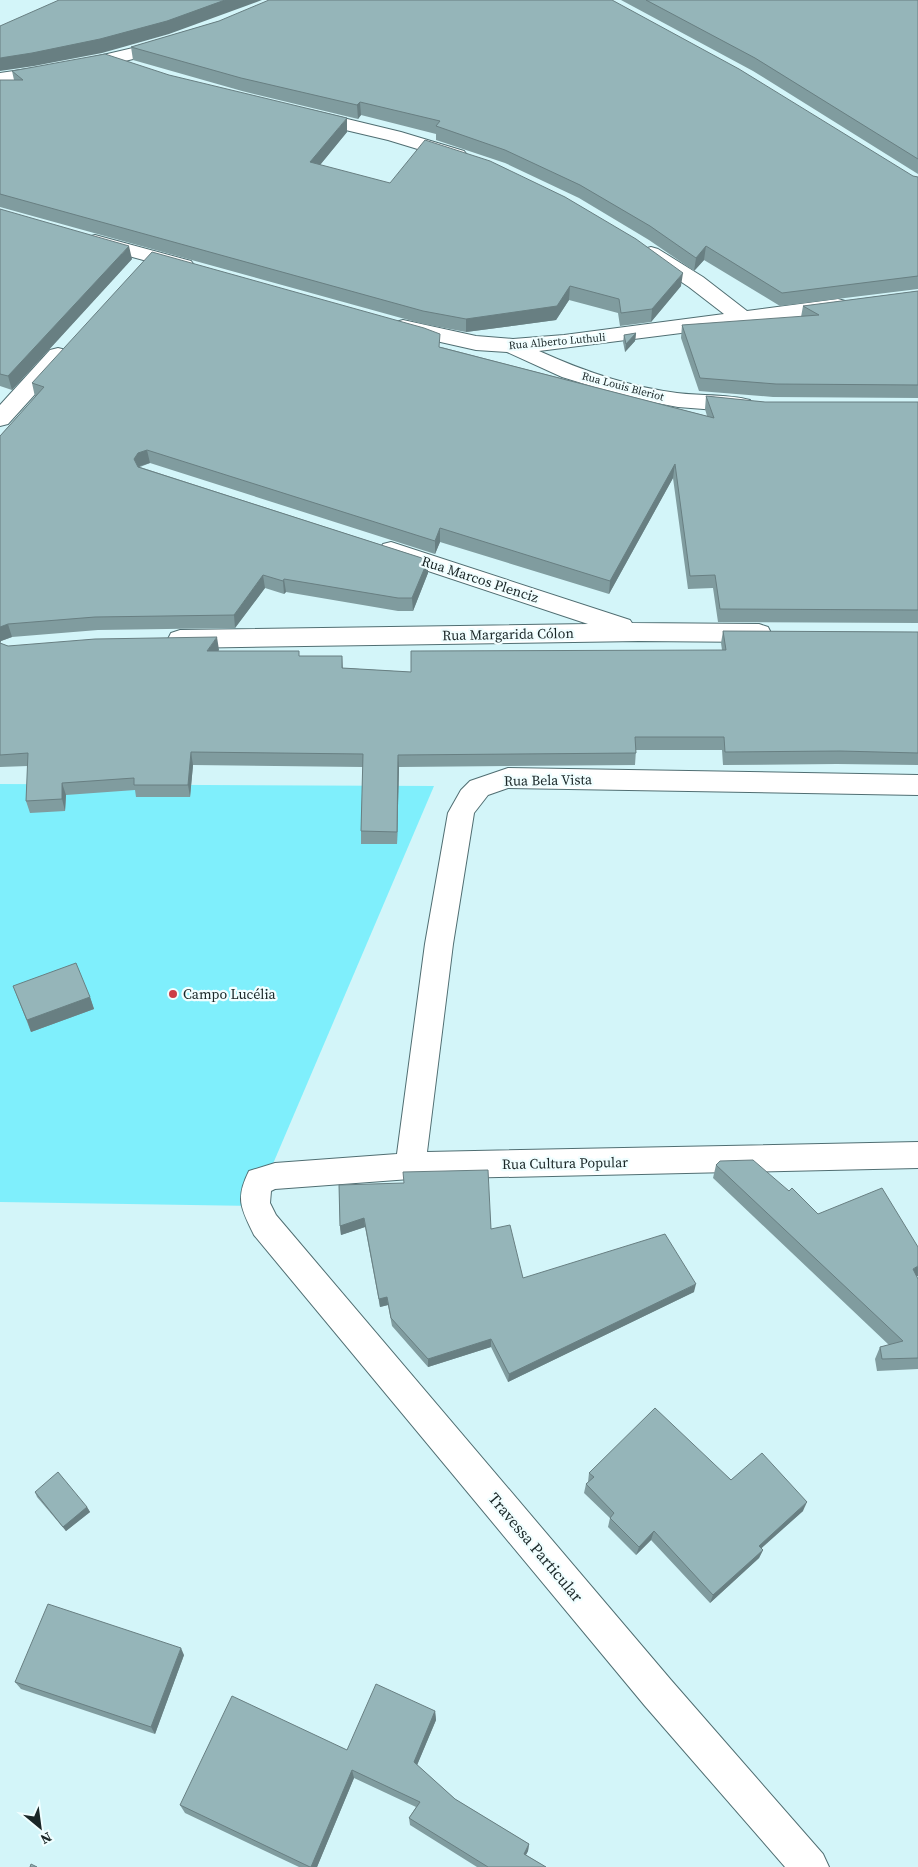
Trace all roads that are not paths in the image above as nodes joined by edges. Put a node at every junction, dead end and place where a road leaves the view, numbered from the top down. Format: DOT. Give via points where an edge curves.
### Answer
graph roads {
  1 [pos="180,40"];
  2 [pos="110,60"];
  3 [pos="135,70"];
  4 [pos="0,79"];
  5 [pos="292,112"];
  6 [pos="470,159"];
  7 [pos="75,235"];
  8 [pos="633,241"];
  9 [pos="206,271"];
  10 [pos="860,303"];
  11 [pos="743,319"];
  12 [pos="384,322"];
  13 [pos="71,341"];
  14 [pos="513,346"];
  15 [pos="767,407"];
  16 [pos="0,419"];
  17 [pos="372,544"];
  18 [pos="639,632"];
  19 [pos="779,633"];
  20 [pos="157,640"];
  21 [pos="918,785"];
  22 [pos="918,1155"];
  23 [pos="410,1166"];
  24 [pos="265,1225"];
  25 [pos="810,1867"];
  1 -- 2 [label="street"];
  2 -- 3 [label="street"];
  2 -- 4 [label="street"];
  5 -- 6 [label="street" via="394,136"];
  7 -- 9 [label="street" via="143,263"];
  8 -- 11 [label="street" via="696,282"];
  10 -- 11 [label="street, Rua Alberto Luthuli"];
  11 -- 14 [label="street, Rua Alberto Luthuli"];
  12 -- 14 [label="street, Rua Alberto Luthuli" via="476,343"];
  13 -- 16 [label="street"];
  14 -- 15 [label="street, Rua Louis Bleriot" via="534,358 621,388 669,399"];
  17 -- 18 [label="street, Rua Marcos Plenciz"];
  18 -- 19 [label="street, Rua Margarida Cólon"];
  18 -- 20 [label="street, Rua Margarida Cólon"];
  21 -- 23 [label="street, Rua Bela Vista" via="508,778 482,784 470,794 461,813 439,944"];
  22 -- 23 [label="street, Rua Cultura Popular"];
  23 -- 24 [label="street, Rua Cultura Popular" via="275,1176 260,1181 254,1192 255,1206"];
  24 -- 25 [label="street, Travessa Particular" via="658,1693"];
}
